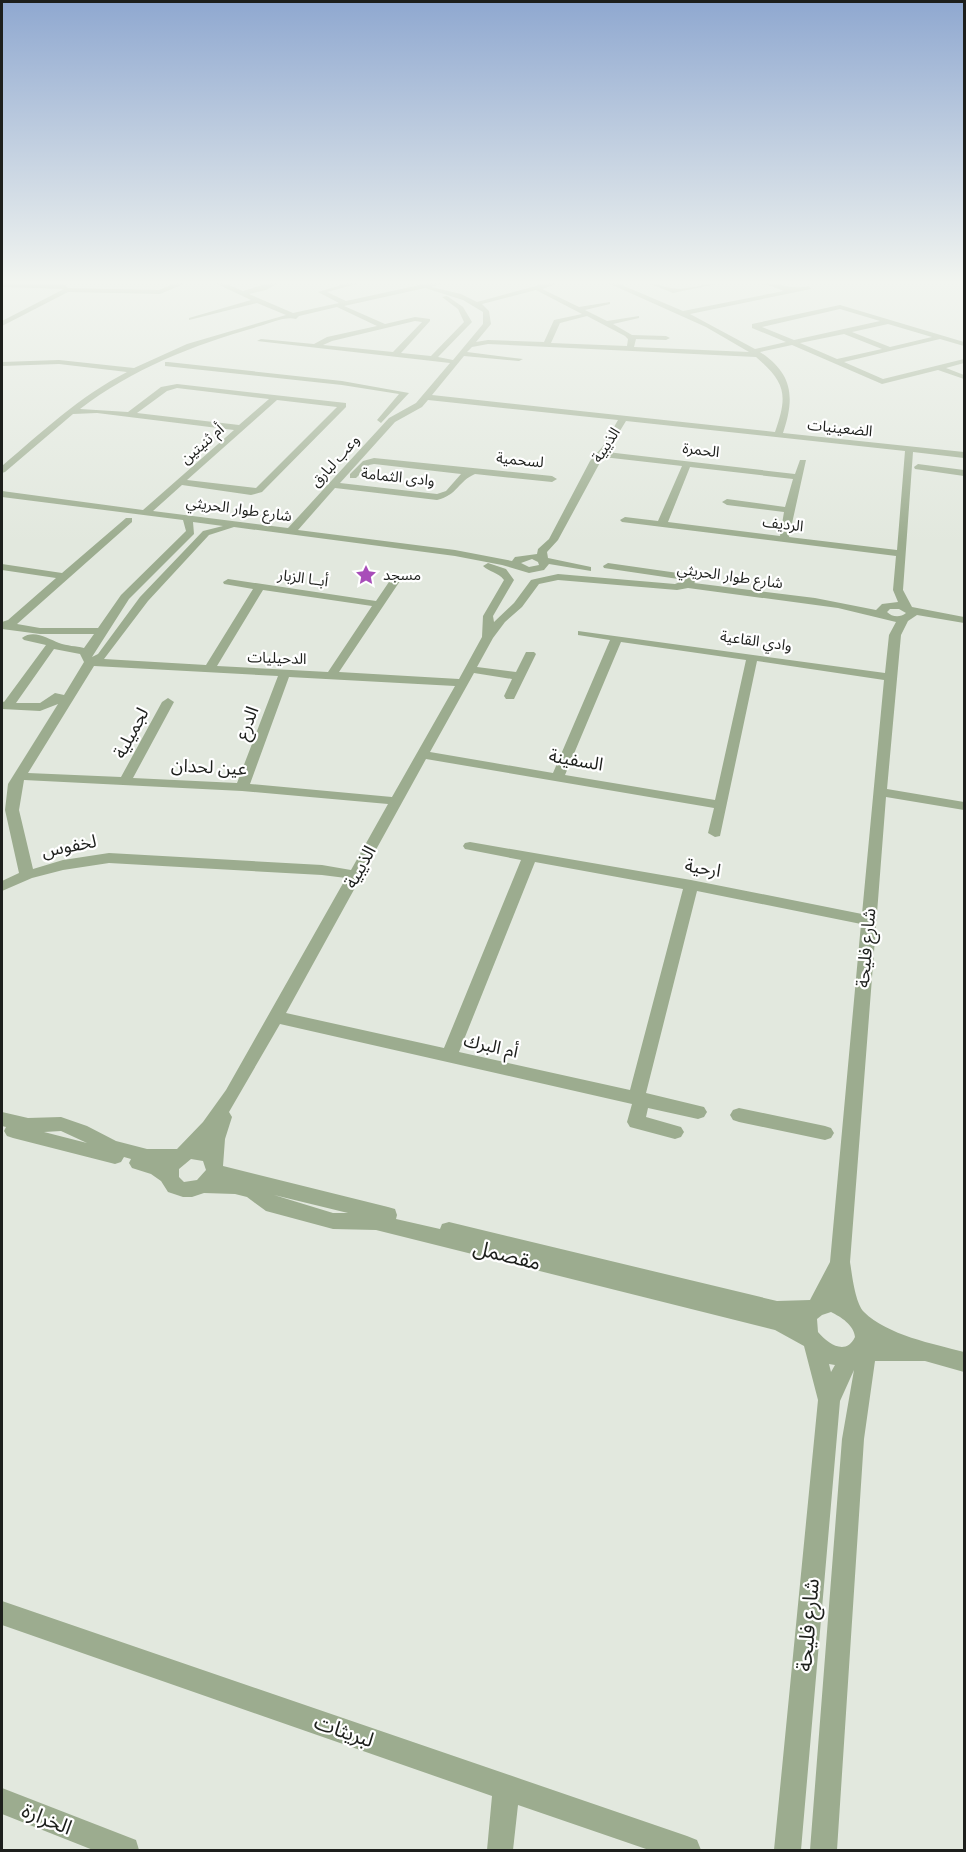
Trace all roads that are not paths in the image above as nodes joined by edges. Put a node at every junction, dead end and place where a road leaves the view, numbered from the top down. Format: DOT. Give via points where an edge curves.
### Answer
graph roads {
  1 [pos="129,369"];
  2 [pos="218,369"];
  3 [pos="448,369"];
  4 [pos="774,369"];
  5 [pos="852,369"];
  6 [pos="933,369"];
  7 [pos="943,369"];
  8 [pos="134,370"];
  9 [pos="241,372"];
  10 [pos="276,376"];
  11 [pos="964,377"];
  12 [pos="247,385"];
  13 [pos="276,397"];
  14 [pos="423,399"];
  15 [pos="82,405"];
  16 [pos="97,411"];
  17 [pos="74,412"];
  18 [pos="129,415"];
  19 [pos="623,418"];
  20 [pos="241,428"];
  21 [pos="384,429"];
  22 [pos="778,435"];
  23 [pos="909,449"];
  24 [pos="601,454"];
  25 [pos="964,455"];
  26 [pos="803,462"];
  27 [pos="687,464"];
  28 [pos="918,467"];
  29 [pos="2,470"];
  30 [pos="469,472"];
  31 [pos="964,473"];
  32 [pos="798,477"];
  33 [pos="552,479"];
  34 [pos="179,482"];
  35 [pos="340,486"];
  36 [pos="2,493"];
  37 [pos="727,502"];
  38 [pos="789,510"];
  39 [pos="146,512"];
  40 [pos="187,517"];
  41 [pos="129,519"];
  42 [pos="626,520"];
  43 [pos="662,524"];
  44 [pos="239,528"];
  45 [pos="291,531"];
  46 [pos="555,535"];
  47 [pos="784,540"];
  48 [pos="393,542"];
  49 [pos="455,553"];
  50 [pos="900,554"];
  51 [pos="521,560"];
  52 [pos="543,560"];
  53 [pos="473,564"];
  54 [pos="608,566"];
  55 [pos="2,567"];
  56 [pos="535,570"];
  57 [pos="63,576"];
  58 [pos="395,581"];
  59 [pos="228,582"];
  60 [pos="689,582"];
  61 [pos="259,588"];
  62 [pos="898,590"];
  63 [pos="378,604"];
  64 [pos="886,611"];
  65 [pos="907,614"];
  66 [pos="488,619"];
  67 [pos="964,620"];
  68 [pos="501,621"];
  69 [pos="4,626"];
  70 [pos="100,631"];
  71 [pos="582,633"];
  72 [pos="894,635"];
  73 [pos="488,637"];
  74 [pos="617,638"];
  75 [pos="52,644"];
  76 [pos="530,654"];
  77 [pos="88,657"];
  78 [pos="752,657"];
  79 [pos="470,669"];
  80 [pos="209,670"];
  81 [pos="285,673"];
  82 [pos="332,674"];
  83 [pos="519,676"];
  84 [pos="890,676"];
  85 [pos="463,683"];
  86 [pos="510,696"];
  87 [pos="168,702"];
  88 [pos="54,703"];
  89 [pos="4,705"];
  90 [pos="423,755"];
  91 [pos="18,776"];
  92 [pos="558,776"];
  93 [pos="125,781"];
  94 [pos="242,787"];
  95 [pos="879,792"];
  96 [pos="397,801"];
  97 [pos="721,805"];
  98 [pos="964,806"];
  99 [pos="715,833"];
  100 [pos="470,846"];
  101 [pos="530,856"];
  102 [pos="27,875"];
  103 [pos="356,875"];
  104 [pos="691,885"];
  105 [pos="2,886"];
  106 [pos="868,920"];
  107 [pos="276,1017"];
  108 [pos="449,1056"];
  109 [pos="232,1095"];
  110 [pos="639,1099"];
  111 [pos="698,1112"];
  112 [pos="739,1115"];
  113 [pos="2,1119"];
  114 [pos="2,1128"];
  115 [pos="675,1132"];
  116 [pos="825,1133"];
  117 [pos="181,1155"];
  118 [pos="211,1172"];
  119 [pos="168,1176"];
  120 [pos="840,1262"];
  121 [pos="814,1308"];
  122 [pos="858,1338"];
  123 [pos="812,1341"];
  124 [pos="924,1353"];
  125 [pos="964,1362"];
  126 [pos="829,1400"];
  127 [pos="2,1613"];
  128 [pos="506,1788"];
  129 [pos="2,1802"];
  130 [pos="126,1851"];
  131 [pos="500,1851"];
  132 [pos="687,1851"];
  133 [pos="787,1851"];
  134 [pos="824,1851"];
  1 -- 8 [label="street"];
  2 -- 9 [label="street"];
  3 -- 14 [label="street, وعب لبارق"];
  4 -- 22 [label="street" via="788,395"];
  5 -- 6 [label="street" via="882,382"];
  7 -- 11 [label="street"];
  8 -- 15 [label="street"];
  9 -- 10 [label="street"];
  9 -- 12 [label="street"];
  10 -- 12 [label="street"];
  10 -- 21 [label="street" via="404,392 380,422"];
  12 -- 13 [label="street"];
  12 -- 18 [label="street" via="226,391 172,386"];
  13 -- 20 [label="street, أم ثنيتين"];
  13 -- 34 [label="street" via="344,406 259,490"];
  14 -- 19 [label="street, الضعينيات"];
  14 -- 21 [label="street, وعب لبارق"];
  15 -- 16 [label="street"];
  15 -- 17 [label="street"];
  16 -- 17 [label="street"];
  16 -- 18 [label="street"];
  17 -- 29 [label="street"];
  18 -- 20 [label="street"];
  19 -- 22 [label="street, الضعينيات"];
  19 -- 24 [label="street, الذيبية"];
  20 -- 34 [label="street, أم ثنيتين"];
  21 -- 35 [label="street, وعب لبارق"];
  22 -- 23 [label="street, الضعينيات"];
  23 -- 25 [label="street, الضعينيات"];
  23 -- 50 [label="street"];
  24 -- 27 [label="street, الحمرة"];
  24 -- 46 [label="street, الذيبية"];
  26 -- 32 [label="street"];
  27 -- 32 [label="street, الحمرة"];
  27 -- 43 [label="street"];
  28 -- 31 [label="street"];
  30 -- 33 [label="street, لسحمية"];
  30 -- 35 [label="street" via="374,461 363,465"];
  30 -- 35 [label="street, وادى الثمامة" via="449,494 437,497"];
  32 -- 38 [label="street"];
  34 -- 39 [label="street, أم ثنيتين"];
  35 -- 45 [label="street, وعب لبارق"];
  35 -- 48 [label="street" via="324,505 314,526"];
  36 -- 39 [label="street, شارع طوار الحريثي"];
  37 -- 38 [label="street"];
  38 -- 47 [label="street"];
  39 -- 40 [label="street, شارع طوار الحريثي"];
  40 -- 44 [label="street, شارع طوار الحريثي"];
  40 -- 70 [label="street, لخفوس" via="190,534 136,585"];
  41 -- 57 [label="street"];
  42 -- 43 [label="street, الرديف"];
  43 -- 47 [label="street, الرديف"];
  44 -- 45 [label="street, شارع طوار الحريثي"];
  44 -- 53 [label="street"];
  44 -- 77 [label="street, لخفوس" via="206,533 144,598 102,656"];
  45 -- 48 [label="street, شارع طوار الحريثي"];
  46 -- 51 [label="street, الذيبية"];
  46 -- 52 [label="street, الذيبية" via="542,551"];
  47 -- 50 [label="street, الرديف"];
  48 -- 49 [label="street" via="456,547"];
  49 -- 51 [label="street" via="504,562"];
  49 -- 53 [label="street, الذيبية"];
  50 -- 62 [label="street"];
  51 -- 52 [label="street, شارع طوار الحريثي"];
  51 -- 56 [label="street, شارع طوار الحريثي"];
  52 -- 56 [label="street, الذيبية" via="544,566"];
  52 -- 60 [label="street, شارع طوار الحريثي" via="567,567"];
  53 -- 66 [label="street, الذيبية" via="498,569 509,578"];
  54 -- 60 [label="street"];
  55 -- 57 [label="street"];
  56 -- 60 [label="street, شارع طوار الحريثي" via="567,569"];
  57 -- 69 [label="street"];
  58 -- 63 [label="street"];
  59 -- 61 [label="street, أبــا الزبار"];
  60 -- 64 [label="street, شارع طوار الحريثي"];
  60 -- 64 [label="street, شارع طوار الحريثي"];
  60 -- 68 [label="street, الذيبية" via="671,587 543,578 532,584"];
  61 -- 63 [label="street, أبــا الزبار"];
  61 -- 80 [label="street, أبــا الزبار"];
  62 -- 64 [label="street"];
  62 -- 65 [label="street"];
  63 -- 82 [label="street"];
  64 -- 65 [label="street"];
  64 -- 72 [label="street, شارع فليحة"];
  65 -- 67 [label="street"];
  65 -- 72 [label="street, شارع فليحة"];
  66 -- 68 [label="street"];
  66 -- 73 [label="street, الذيبية"];
  68 -- 73 [label="street, الذيبية"];
  69 -- 70 [label="street" via="40,631"];
  69 -- 75 [label="street, الدحيليات" via="16,635"];
  70 -- 77 [label="street, لخفوس"];
  71 -- 74 [label="street, وادي القاعية"];
  72 -- 84 [label="street, شارع فليحة"];
  73 -- 79 [label="street, الذيبية"];
  74 -- 78 [label="street, وادي القاعية"];
  74 -- 92 [label="street"];
  75 -- 77 [label="street, الدحيليات"];
  75 -- 89 [label="street"];
  76 -- 83 [label="street"];
  77 -- 80 [label="street, الدحيليات"];
  77 -- 88 [label="street, لخفوس"];
  78 -- 84 [label="street, وادي القاعية"];
  78 -- 97 [label="street"];
  79 -- 83 [label="street"];
  79 -- 85 [label="street, الذيبية"];
  80 -- 81 [label="street, الدحيليات"];
  81 -- 82 [label="street, الدحيليات"];
  81 -- 94 [label="street, الدرع"];
  82 -- 85 [label="street, الدحيليات"];
  83 -- 86 [label="street"];
  84 -- 95 [label="street, شارع فليحة"];
  85 -- 90 [label="street, الذيبية"];
  87 -- 93 [label="street, لجميلية"];
  88 -- 89 [label="street"];
  88 -- 91 [label="street, لخفوس"];
  90 -- 92 [label="street, السفينة"];
  90 -- 96 [label="street, الذيبية"];
  91 -- 93 [label="street, عين لحدان"];
  91 -- 102 [label="street, لخفوس" via="12,802"];
  92 -- 97 [label="street, السفينة"];
  93 -- 94 [label="street, عين لحدان"];
  94 -- 96 [label="street, عين لحدان"];
  95 -- 98 [label="street"];
  95 -- 106 [label="street, شارع فليحة"];
  96 -- 103 [label="street, الذيبية"];
  97 -- 99 [label="street"];
  100 -- 101 [label="street, ارحية"];
  101 -- 104 [label="street, ارحية"];
  101 -- 108 [label="street"];
  102 -- 103 [label="street, لخفوس" via="78,861 109,858"];
  102 -- 105 [label="street"];
  103 -- 107 [label="street, الذيبية"];
  104 -- 106 [label="street, ارحية"];
  104 -- 110 [label="street"];
  106 -- 120 [label="street, شارع فليحة"];
  107 -- 108 [label="street, أم البرك"];
  107 -- 109 [label="street, الذيبية"];
  108 -- 110 [label="street, أم البرك"];
  109 -- 117 [label="street, الذيبية" via="209,1127"];
  109 -- 118 [label="street, الذيبية" via="218,1131"];
  110 -- 111 [label="street, أم البرك"];
  110 -- 115 [label="street" via="636,1122"];
  112 -- 116 [label="street"];
  113 -- 117 [label="street" via="28,1125 61,1124 112,1147 147,1156"];
  114 -- 119 [label="street" via="150,1166"];
  117 -- 118 [label="street" via="201,1152"];
  117 -- 119 [label="street" via="171,1165"];
  118 -- 119 [label="street" via="191,1190 173,1186"];
  118 -- 121 [label="street, مقصمل" via="777,1310"];
  118 -- 123 [label="street, مقصمل" via="273,1205 333,1221 376,1222 776,1321"];
  120 -- 121 [label="street, شارع فليحة"];
  120 -- 122 [label="street, شارع فليحة"];
  121 -- 122 [label="street" via="831,1303 847,1308"];
  121 -- 123 [label="street" via="806,1323"];
  122 -- 123 [label="street" via="835,1356"];
  122 -- 124 [label="street"];
  122 -- 124 [label="street" via="876,1331"];
  122 -- 126 [label="street, شارع فليحة"];
  122 -- 134 [label="street"];
  123 -- 126 [label="street, شارع فليحة"];
  124 -- 125 [label="street"];
  126 -- 133 [label="street, شارع فليحة"];
  127 -- 128 [label="street, لبريثات"];
  128 -- 131 [label="street"];
  128 -- 132 [label="street, لبريثات"];
  129 -- 130 [label="street, الخرارة"];
}
